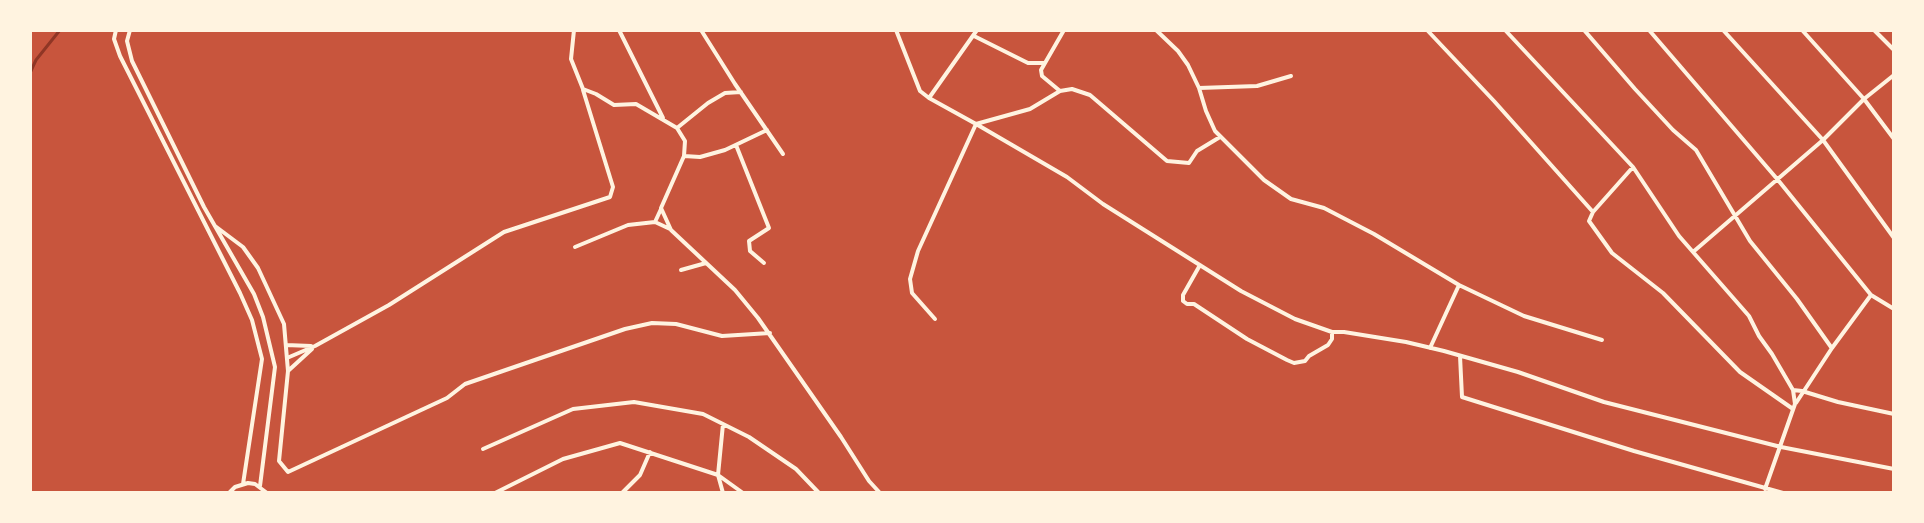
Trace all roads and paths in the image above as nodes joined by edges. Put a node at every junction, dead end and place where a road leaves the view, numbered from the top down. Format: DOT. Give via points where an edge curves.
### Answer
graph roads {
  1 [pos="116,30"];
  2 [pos="130,30"];
  3 [pos="574,30"];
  4 [pos="619,30"];
  5 [pos="701,30"];
  6 [pos="896,30"];
  7 [pos="977,30"];
  8 [pos="1064,30"];
  9 [pos="1156,30"];
  10 [pos="1427,30"];
  11 [pos="1505,30"];
  12 [pos="1584,30"];
  13 [pos="1649,30"];
  14 [pos="1724,30"];
  15 [pos="1802,30"];
  16 [pos="1874,30"];
  17 [pos="974,36"];
  18 [pos="1894,50"];
  19 [pos="1045,63"];
  20 [pos="1894,75"];
  21 [pos="1291,76"];
  22 [pos="1199,88"];
  23 [pos="583,89"];
  24 [pos="1060,91"];
  25 [pos="741,92"];
  26 [pos="929,98"];
  27 [pos="1864,99"];
  28 [pos="664,120"];
  29 [pos="976,124"];
  30 [pos="676,128"];
  31 [pos="767,130"];
  32 [pos="1220,137"];
  33 [pos="1894,139"];
  34 [pos="1823,140"];
  35 [pos="736,145"];
  36 [pos="783,154"];
  37 [pos="684,156"];
  38 [pos="1633,167"];
  39 [pos="1778,180"];
  40 [pos="661,208"];
  41 [pos="1593,212"];
  42 [pos="1735,216"];
  43 [pos="655,222"];
  44 [pos="215,226"];
  45 [pos="671,230"];
  46 [pos="1894,238"];
  47 [pos="575,247"];
  48 [pos="1693,252"];
  49 [pos="706,263"];
  50 [pos="764,263"];
  51 [pos="1200,265"];
  52 [pos="681,270"];
  53 [pos="1460,285"];
  54 [pos="1870,295"];
  55 [pos="1894,309"];
  56 [pos="935,319"];
  57 [pos="1332,332"];
  58 [pos="770,333"];
  59 [pos="1602,340"];
  60 [pos="286,345"];
  61 [pos="315,346"];
  62 [pos="1430,348"];
  63 [pos="1832,348"];
  64 [pos="1460,356"];
  65 [pos="287,358"];
  66 [pos="288,371"];
  67 [pos="1793,390"];
  68 [pos="1802,391"];
  69 [pos="1795,404"];
  70 [pos="1793,409"];
  71 [pos="1894,414"];
  72 [pos="723,424"];
  73 [pos="1781,447"];
  74 [pos="483,449"];
  75 [pos="650,452"];
  76 [pos="1894,470"];
  77 [pos="718,475"];
  78 [pos="243,484"];
  79 [pos="260,486"];
  80 [pos="1765,489"];
  81 [pos="229,493"];
  82 [pos="267,493"];
  83 [pos="495,493"];
  84 [pos="622,493"];
  85 [pos="723,493"];
  86 [pos="743,493"];
  87 [pos="819,493"];
  88 [pos="880,493"];
  89 [pos="1783,493"];
  1 -- 78 [label="street" via="114,39 120,56 252,320 262,359"];
  2 -- 44 [label="street" via="127,41 132,61"];
  3 -- 23 [label="street" via="571,59"];
  4 -- 28 [label="street"];
  5 -- 25 [label="street"];
  6 -- 26 [label="street" via="920,91"];
  7 -- 17 [label="street"];
  8 -- 19 [label="street"];
  9 -- 22 [label="street" via="1178,51"];
  10 -- 41 [label="street"];
  11 -- 38 [label="street"];
  12 -- 42 [label="street" via="1673,130 1696,150"];
  13 -- 39 [label="street"];
  14 -- 34 [label="street"];
  15 -- 27 [label="street"];
  16 -- 18 [label="street"];
  17 -- 19 [label="street" via="1028,63"];
  17 -- 26 [label="street"];
  19 -- 24 [label="street" via="1042,76"];
  20 -- 27 [label="street"];
  21 -- 22 [label="street" via="1257,86"];
  22 -- 32 [label="street"];
  23 -- 28 [label="street" via="614,105 636,104"];
  23 -- 61 [label="street" via="613,187 610,197 504,232"];
  24 -- 29 [label="street" via="1030,109"];
  24 -- 32 [label="street" via="1072,89 1090,95 1167,161 1189,163 1197,151"];
  25 -- 30 [label="street" via="725,93"];
  25 -- 31 [label="street"];
  26 -- 29 [label="street"];
  27 -- 33 [label="street"];
  27 -- 34 [label="street"];
  28 -- 30 [label="street"];
  29 -- 51 [label="street" via="1067,177"];
  29 -- 56 [label="street" via="918,251 910,279 912,293"];
  30 -- 37 [label="street" via="685,141"];
  31 -- 35 [label="street"];
  31 -- 36 [label="street"];
  32 -- 53 [label="street" via="1264,180 1292,199 1324,208"];
  34 -- 39 [label="street"];
  34 -- 46 [label="street"];
  35 -- 37 [label="street" via="699,158"];
  35 -- 50 [label="street" via="769,228 749,241 750,251"];
  37 -- 40 [label="street"];
  38 -- 41 [label="street"];
  38 -- 48 [label="street"];
  39 -- 42 [label="street"];
  39 -- 54 [label="street"];
  40 -- 43 [label="street"];
  40 -- 45 [label="street"];
  41 -- 70 [label="street" via="1589,221 1612,253 1663,293 1740,372"];
  42 -- 48 [label="street"];
  42 -- 63 [label="street"];
  43 -- 45 [label="street"];
  43 -- 47 [label="street" via="628,225"];
  44 -- 60 [label="street" via="243,247 258,268 284,324"];
  44 -- 79 [label="street" via="254,294 275,367"];
  45 -- 49 [label="street"];
  48 -- 67 [label="street" via="1749,316"];
  49 -- 52 [label="street"];
  49 -- 58 [label="street" via="735,290"];
  51 -- 57 [label="street" via="1295,319"];
  51 -- 57 [label="street" via="1183,301 1287,360 1305,362 1328,345"];
  53 -- 59 [label="street" via="1524,316"];
  53 -- 62 [label="street"];
  54 -- 55 [label="street"];
  54 -- 63 [label="street"];
  57 -- 62 [label="street"];
  58 -- 66 [label="street" via="722,336 652,322 625,329 465,384 447,398 288,472 279,461"];
  58 -- 88 [label="street"];
  60 -- 61 [label="street"];
  60 -- 65 [label="street"];
  61 -- 65 [label="street"];
  61 -- 66 [label="street"];
  62 -- 64 [label="street"];
  63 -- 68 [label="street"];
  64 -- 73 [label="street" via="1604,402"];
  64 -- 80 [label="street" via="1462,397"];
  65 -- 66 [label="street"];
  67 -- 68 [label="street"];
  67 -- 69 [label="street"];
  68 -- 69 [label="street"];
  68 -- 71 [label="street"];
  69 -- 70 [label="street"];
  70 -- 73 [label="street"];
  72 -- 74 [label="street" via="703,414 634,402 573,409"];
  72 -- 77 [label="street"];
  72 -- 87 [label="street" via="796,469"];
  73 -- 76 [label="street"];
  73 -- 80 [label="street"];
  75 -- 77 [label="street"];
  75 -- 83 [label="street" via="620,443 563,459"];
  75 -- 84 [label="street" via="640,475"];
  77 -- 85 [label="street"];
  77 -- 86 [label="street"];
  78 -- 79 [label="street"];
  78 -- 81 [label="street"];
  79 -- 82 [label="street"];
  80 -- 89 [label="street"];
}
